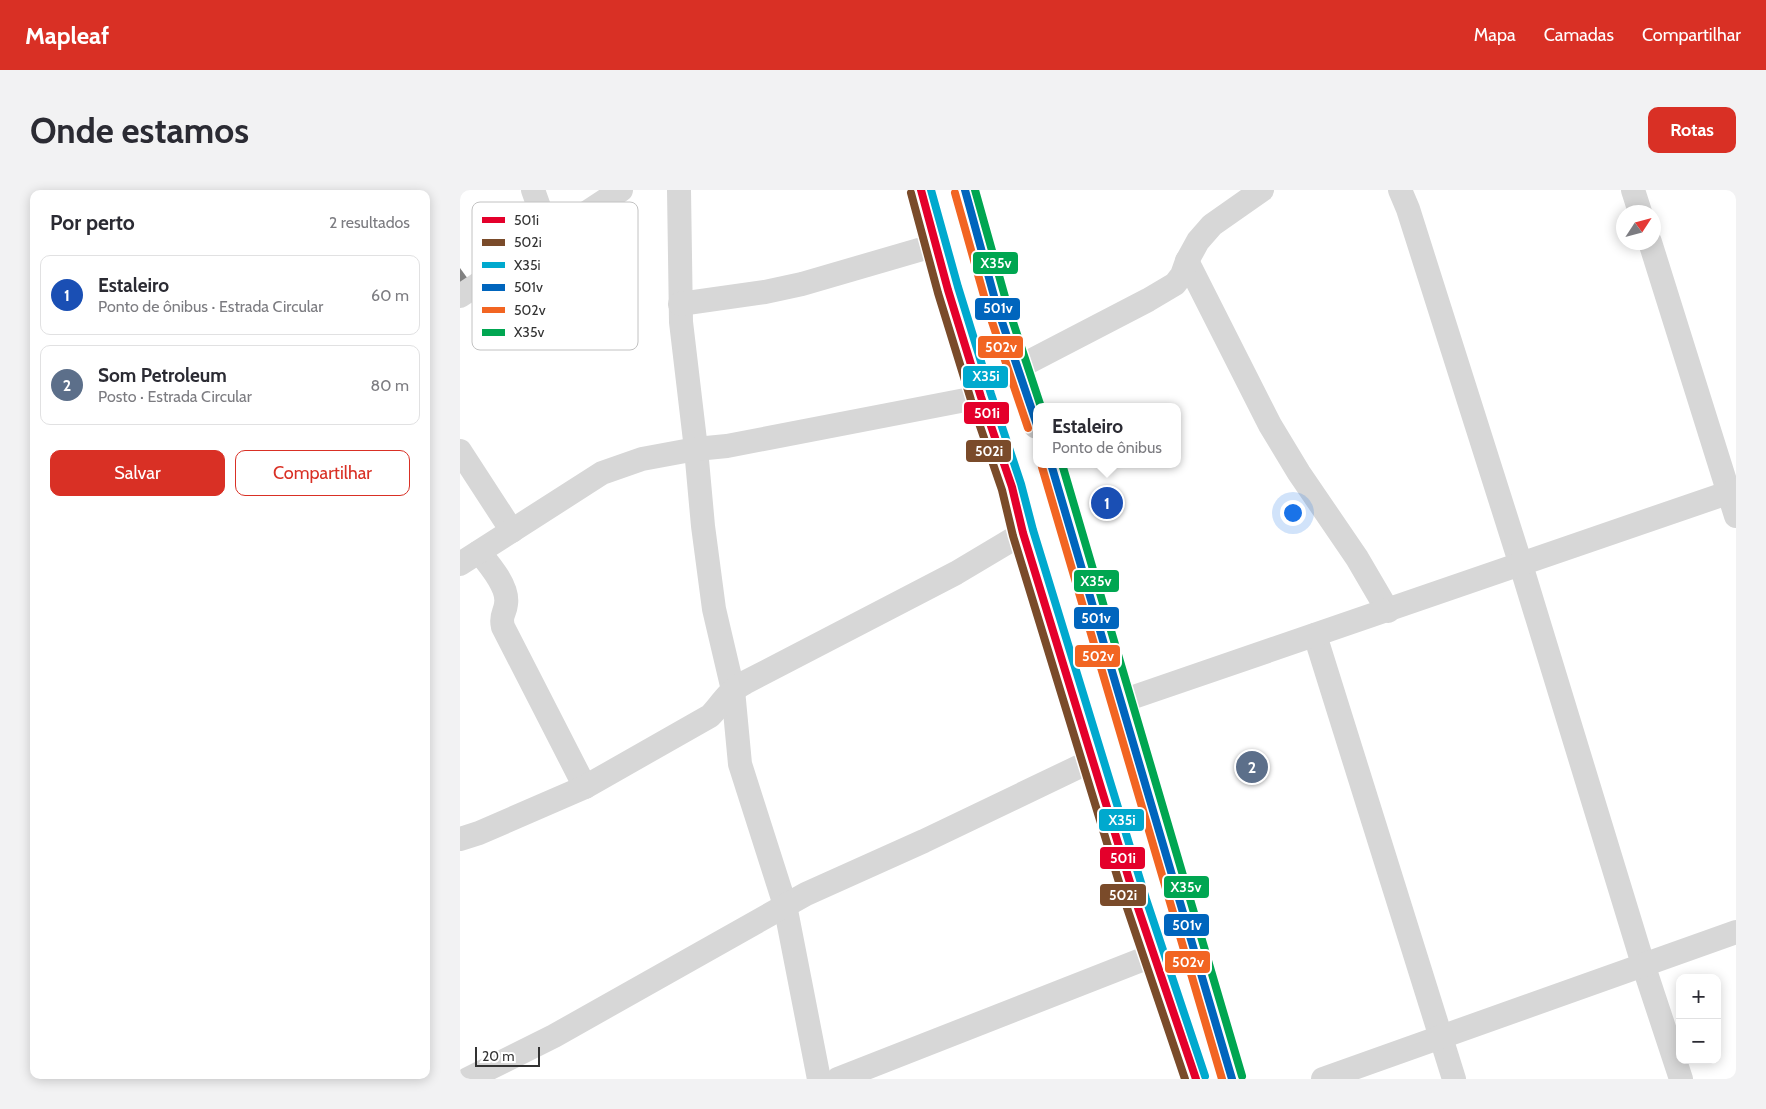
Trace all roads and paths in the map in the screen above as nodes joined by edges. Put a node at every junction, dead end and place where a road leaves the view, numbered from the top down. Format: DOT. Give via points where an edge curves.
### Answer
graph roads {
  1 [pos="533,190"];
  2 [pos="621,190"];
  3 [pos="678,190"];
  4 [pos="921,190"];
  5 [pos="965,190"];
  6 [pos="1262,190"];
  7 [pos="1400,190"];
  8 [pos="1633,190"];
  9 [pos="537,202"];
  10 [pos="603,202"];
  11 [pos="1638,205"];
  12 [pos="936,245"];
  13 [pos="1653,250"];
  14 [pos="1188,261"];
  15 [pos="472,288"];
  16 [pos="460,296"];
  17 [pos="680,304"];
  18 [pos="1017,368"];
  19 [pos="981,397"];
  20 [pos="1033,414"];
  21 [pos="696,449"];
  22 [pos="460,451"];
  23 [pos="1052,468"];
  24 [pos="1732,492"];
  25 [pos="1736,516"];
  26 [pos="512,531"];
  27 [pos="1023,533"];
  28 [pos="470,558"];
  29 [pos="1521,566"];
  30 [pos="1388,611"];
  31 [pos="1315,635"];
  32 [pos="733,690"];
  33 [pos="1122,701"];
  34 [pos="1093,760"];
  35 [pos="585,788"];
  36 [pos="460,839"];
  37 [pos="786,905"];
  38 [pos="1736,932"];
  39 [pos="1154,955"];
  40 [pos="1643,964"];
  41 [pos="1441,1037"];
  42 [pos="468,1079"];
  43 [pos="818,1079"];
  44 [pos="838,1079"];
  45 [pos="1196,1079"];
  46 [pos="1232,1079"];
  47 [pos="1323,1079"];
  48 [pos="1454,1079"];
  49 [pos="1680,1079"];
  1 -- 9 [label="street"];
  2 -- 10 [label="street"];
  3 -- 17 [label="street"];
  4 -- 12 [label="main road"];
  5 -- 18 [label="main road"];
  6 -- 14 [label="street" via="1212,225 1198,241"];
  7 -- 29 [label="street"];
  8 -- 11 [label="street"];
  12 -- 17 [label="street" via="802,284"];
  12 -- 19 [label="main road"];
  13 -- 24 [label="street"];
  14 -- 18 [label="street" via="1175,284 1163,292"];
  14 -- 30 [label="street" via="1270,425"];
  15 -- 16 [label="street"];
  17 -- 21 [label="street"];
  18 -- 20 [label="main road"];
  19 -- 21 [label="street" via="727,446"];
  19 -- 27 [label="main road" via="1012,487"];
  21 -- 26 [label="street" via="642,459 602,473"];
  21 -- 32 [label="street" via="714,609"];
  22 -- 26 [label="street"];
  23 -- 33 [label="main road"];
  24 -- 25 [label="street"];
  24 -- 29 [label="street"];
  26 -- 28 [label="street"];
  27 -- 32 [label="street" via="956,573"];
  27 -- 34 [label="main road"];
  28 -- 35 [label="street" via="497,576 507,604 501,618 502,627"];
  29 -- 30 [label="street"];
  29 -- 40 [label="street"];
  30 -- 31 [label="street"];
  31 -- 33 [label="street"];
  31 -- 41 [label="street"];
  32 -- 35 [label="street" via="710,716"];
  32 -- 37 [label="street" via="740,764"];
  33 -- 46 [label="main road"];
  34 -- 37 [label="street"];
  34 -- 39 [label="main road"];
  35 -- 36 [label="street"];
  37 -- 42 [label="street" via="554,1036"];
  37 -- 43 [label="street"];
  38 -- 40 [label="street"];
  39 -- 44 [label="street"];
  39 -- 45 [label="main road"];
  40 -- 41 [label="street"];
  40 -- 49 [label="street"];
  41 -- 47 [label="street"];
  41 -- 48 [label="street"];
}
